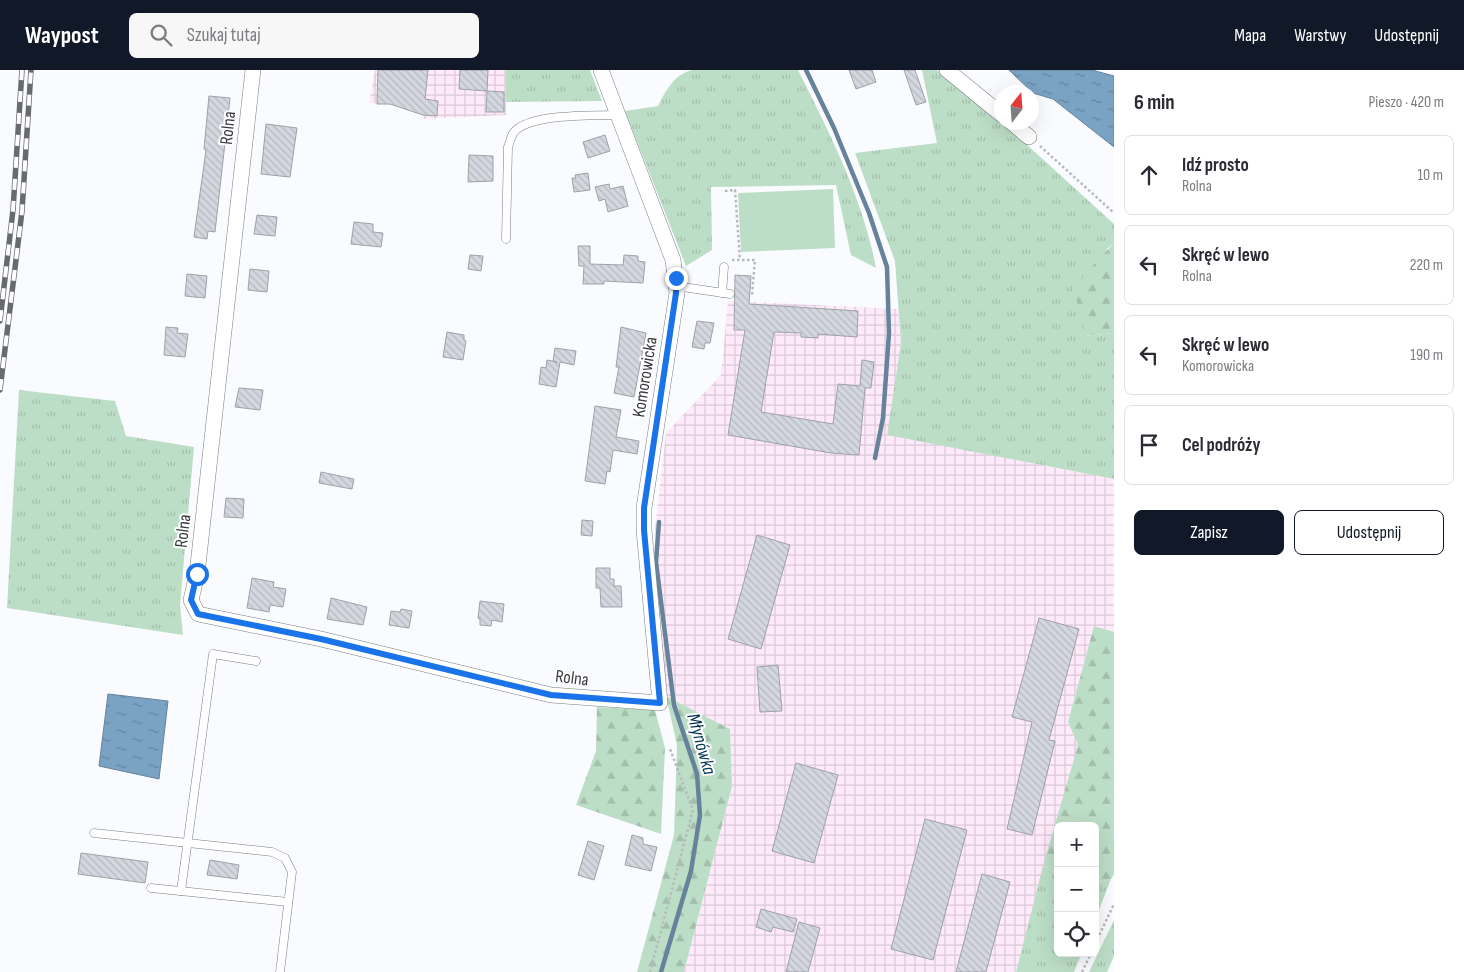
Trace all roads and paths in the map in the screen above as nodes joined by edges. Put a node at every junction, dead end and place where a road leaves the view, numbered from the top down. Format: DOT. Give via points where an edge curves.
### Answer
graph roads {
  1 [pos="253,70"];
  2 [pos="601,70"];
  3 [pos="947,70"];
  4 [pos="994,108"];
  5 [pos="618,115"];
  6 [pos="1021,130"];
  7 [pos="1029,137"];
  8 [pos="726,191"];
  9 [pos="1114,213"];
  10 [pos="506,239"];
  11 [pos="740,260"];
  12 [pos="724,264"];
  13 [pos="676,286"];
  14 [pos="752,295"];
  15 [pos="256,661"];
  16 [pos="660,703"];
  17 [pos="670,749"];
  18 [pos="94,833"];
  19 [pos="186,843"];
  20 [pos="151,888"];
  21 [pos="181,891"];
  22 [pos="288,902"];
  23 [pos="1114,904"];
  24 [pos="1099,936"];
  25 [pos="1089,957"];
  26 [pos="280,972"];
  27 [pos="650,972"];
  28 [pos="1082,972"];
  1 -- 16 [label="street, Rolna" via="200,545 191,600 198,614 321,639 551,695"];
  2 -- 5 [label="street, Komorowicka"];
  3 -- 4 [label="street"];
  5 -- 10 [label="lane" via="542,119 522,125 512,133 508,147"];
  5 -- 13 [label="street, Komorowicka" via="673,260"];
  6 -- 7 [label="street"];
  7 -- 9 [label="path"];
  8 -- 11 [label="path" via="735,190"];
  11 -- 12 [label="path"];
  11 -- 14 [label="path" via="755,260"];
  12 -- 13 [label="lane" via="726,293"];
  13 -- 16 [label="street, Komorowicka" via="644,508"];
  15 -- 19 [label="lane" via="213,654"];
  17 -- 27 [label="path" via="693,810"];
  18 -- 19 [label="lane"];
  19 -- 21 [label="lane"];
  19 -- 22 [label="lane" via="272,852 285,858 292,872"];
  20 -- 21 [label="lane"];
  21 -- 22 [label="lane"];
  22 -- 26 [label="lane"];
  23 -- 24 [label="path"];
  25 -- 28 [label="path"];
}
